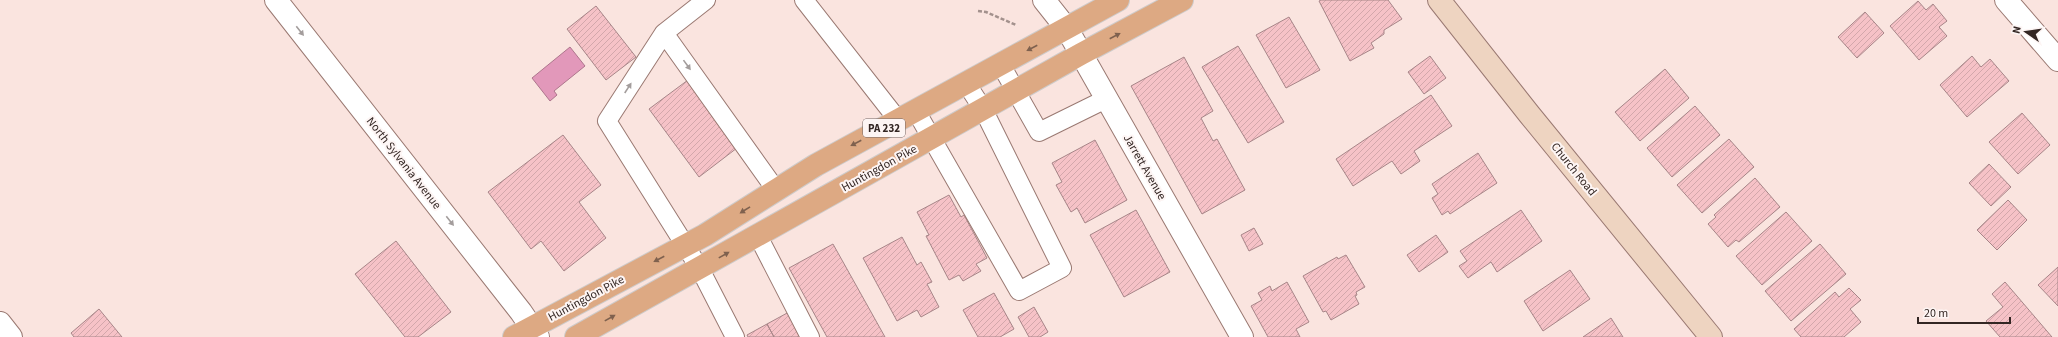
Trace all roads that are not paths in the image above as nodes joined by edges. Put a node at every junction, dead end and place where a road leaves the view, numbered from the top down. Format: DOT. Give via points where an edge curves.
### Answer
graph roads {
  1 [pos="276,0"];
  2 [pos="706,0"];
  3 [pos="804,0"];
  4 [pos="1044,0"];
  5 [pos="1118,0"];
  6 [pos="1182,0"];
  7 [pos="1439,0"];
  8 [pos="2006,0"];
  9 [pos="1067,29"];
  10 [pos="664,33"];
  11 [pos="1081,54"];
  12 [pos="2058,60"];
  13 [pos="1001,65"];
  14 [pos="966,83"];
  15 [pos="1016,91"];
  16 [pos="1106,99"];
  17 [pos="983,110"];
  18 [pos="907,116"];
  19 [pos="932,138"];
  20 [pos="776,190"];
  21 [pos="758,236"];
  22 [pos="685,246"];
  23 [pos="700,269"];
  24 [pos="0,323"];
  25 [pos="535,332"];
  26 [pos="11,337"];
  27 [pos="514,337"];
  28 [pos="576,337"];
  29 [pos="735,337"];
  30 [pos="810,337"];
  31 [pos="1242,337"];
  32 [pos="1711,337"];
  1 -- 25 [label="street, North Sylvania Avenue, one-way"];
  2 -- 10 [label="lane"];
  3 -- 18 [label="lane"];
  4 -- 9 [label="street, Jarrett Avenue"];
  5 -- 9 [label="main road, Huntingdon Pike / PA 232"];
  11 -- 6 [label="main road, Huntingdon Pike / PA 232, one-way"];
  7 -- 32 [label="street, Church Road"];
  8 -- 12 [label="street"];
  9 -- 11 [label="street, Jarrett Avenue"];
  9 -- 13 [label="main road, Huntingdon Pike / PA 232, one-way"];
  10 -- 20 [label="lane, one-way"];
  22 -- 10 [label="lane, one-way" via="607,121"];
  11 -- 15 [label="main road, Huntingdon Pike / PA 232"];
  11 -- 16 [label="street, Jarrett Avenue"];
  13 -- 14 [label="main road, Huntingdon Pike / PA 232"];
  13 -- 15 [label="lane"];
  14 -- 17 [label="lane"];
  14 -- 18 [label="main road, Huntingdon Pike / PA 232"];
  15 -- 16 [label="lane" via="1040,132"];
  15 -- 17 [label="main road, Huntingdon Pike / PA 232"];
  16 -- 31 [label="street, Jarrett Avenue"];
  17 -- 19 [label="main road, Huntingdon Pike / PA 232"];
  17 -- 19 [label="lane" via="1062,268 1019,291"];
  18 -- 19 [label="lane"];
  18 -- 20 [label="main road, Huntingdon Pike / PA 232, one-way" via="816,165"];
  19 -- 21 [label="main road, Huntingdon Pike / PA 232"];
  20 -- 22 [label="main road, Huntingdon Pike / PA 232, one-way"];
  23 -- 21 [label="main road, Huntingdon Pike / PA 232, one-way"];
  21 -- 30 [label="lane"];
  22 -- 23 [label="lane"];
  22 -- 25 [label="main road, Huntingdon Pike / PA 232, one-way"];
  28 -- 23 [label="main road, Huntingdon Pike / PA 232, one-way"];
  23 -- 29 [label="lane"];
  24 -- 26 [label="street"];
  25 -- 27 [label="main road, Huntingdon Pike / PA 232"];
}
